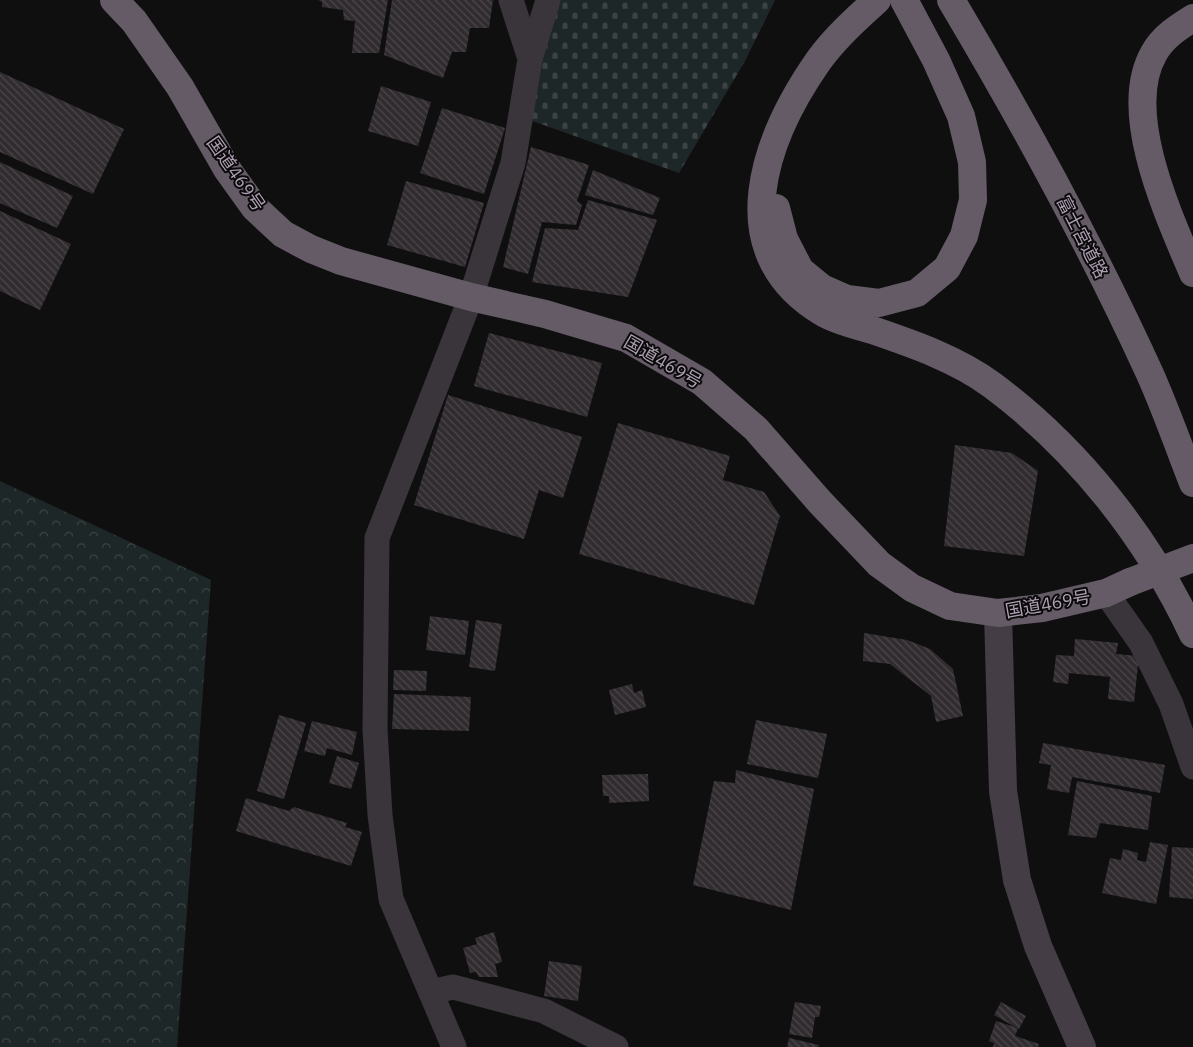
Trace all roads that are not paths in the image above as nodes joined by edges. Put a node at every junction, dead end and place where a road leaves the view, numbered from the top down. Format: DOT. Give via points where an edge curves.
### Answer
graph roads {
  1 [pos="114,0"];
  2 [pos="512,0"];
  3 [pos="548,0"];
  4 [pos="877,0"];
  5 [pos="897,0"];
  6 [pos="904,0"];
  7 [pos="951,0"];
  8 [pos="1193,18"];
  9 [pos="854,29"];
  10 [pos="530,59"];
  11 [pos="1193,273"];
  12 [pos="471,297"];
  13 [pos="1193,483"];
  14 [pos="1193,558"];
  15 [pos="1118,588"];
  16 [pos="998,613"];
  17 [pos="1193,634"];
  18 [pos="1193,767"];
  19 [pos="431,992"];
  20 [pos="454,1047"];
  21 [pos="616,1047"];
  22 [pos="1082,1047"];
  1 -- 12 [label="highway, 国道469号" via="134,20 175,80 227,169 255,208 283,234 341,261"];
  2 -- 10 [label="street"];
  3 -- 10 [label="street"];
  4 -- 9 [label="highway"];
  5 -- 9 [label="highway"];
  6 -- 9 [label="highway" via="961,116 972,162 973,200 964,236 947,268 916,293 879,304 847,299 822,288 800,270 784,239 776,211 777,178 784,149 804,106"];
  7 -- 13 [label="highway, 富士宮道路" via="1007,95 1091,252 1150,376"];
  8 -- 11 [label="highway" via="1170,33 1154,53 1144,76 1142,106 1146,142 1165,203"];
  9 -- 17 [label="highway" via="820,59 785,116 768,161 760,199 762,227 770,257 798,297 824,314 963,366 1031,416 1115,507 1148,553"];
  10 -- 12 [label="street" via="513,163"];
  12 -- 16 [label="highway, 国道469号" via="626,338 702,382 756,429 818,501 879,564 912,588 950,606"];
  12 -- 19 [label="street" via="377,538 375,729 380,816 391,899"];
  14 -- 15 [label="highway, 国道469号, bridge"];
  15 -- 16 [label="highway, 国道469号" via="1042,608"];
  15 -- 18 [label="street" via="1171,704"];
  16 -- 22 [label="street" via="1003,791 1017,880 1038,946"];
  19 -- 20 [label="street"];
  19 -- 21 [label="street" via="453,987 544,1011"];
}
